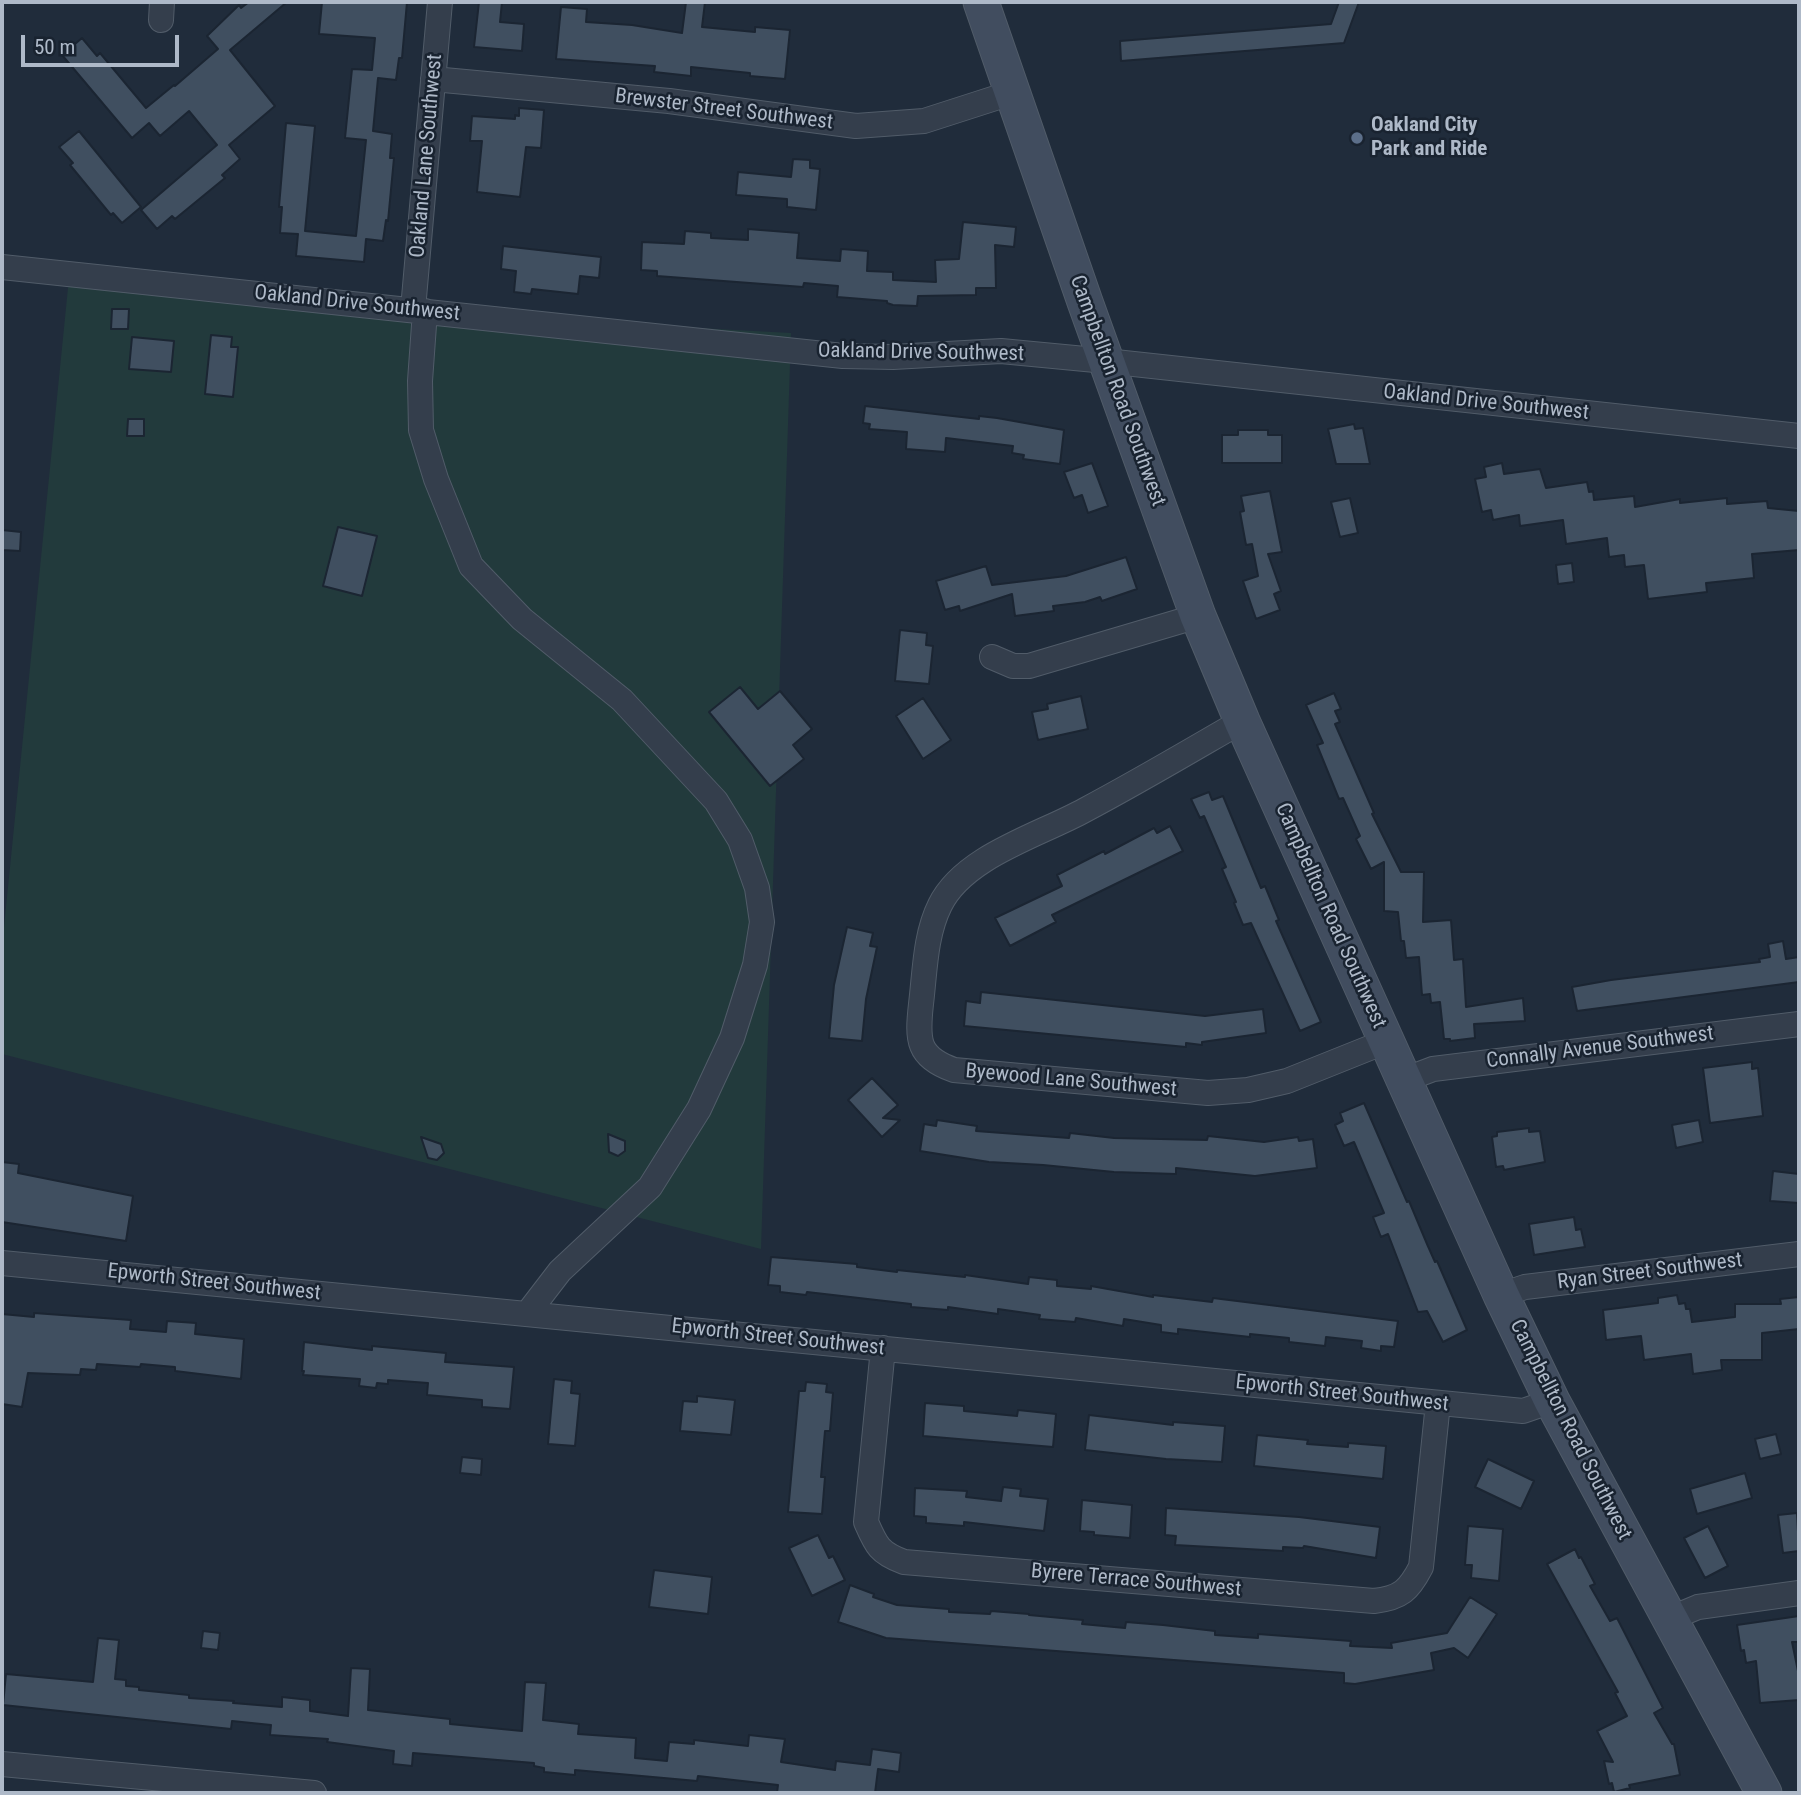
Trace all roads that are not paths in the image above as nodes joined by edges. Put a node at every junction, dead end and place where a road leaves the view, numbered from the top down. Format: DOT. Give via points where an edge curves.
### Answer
graph roads {
  1 [pos="440,2"];
  2 [pos="981,2"];
  3 [pos="433,79"];
  4 [pos="1011,93"];
  5 [pos="2,267"];
  6 [pos="419,310"];
  7 [pos="1106,360"];
  8 [pos="1799,436"];
  9 [pos="1198,616"];
  10 [pos="992,657"];
  11 [pos="1242,721"];
  12 [pos="1799,1024"];
  13 [pos="1387,1041"];
  14 [pos="1404,1080"];
  15 [pos="1799,1254"];
  16 [pos="2,1263"];
  17 [pos="1501,1295"];
  18 [pos="527,1314"];
  19 [pos="883,1349"];
  20 [pos="1552,1401"];
  21 [pos="1438,1403"];
  22 [pos="1799,1594"];
  23 [pos="1669,1619"];
  24 [pos="2,1764"];
  25 [pos="314,1793"];
  26 [pos="1765,1793"];
  1 -- 3 [label="street, Oakland Lane Southwest"];
  2 -- 4 [label="main road, Campbellton Road Southwest"];
  3 -- 4 [label="street, Brewster Street Southwest" via="856,126 924,121"];
  3 -- 6 [label="street, Oakland Lane Southwest"];
  4 -- 7 [label="main road, Campbellton Road Southwest"];
  5 -- 6 [label="street, Oakland Drive Southwest"];
  6 -- 7 [label="street, Oakland Drive Southwest" via="843,356 1001,351"];
  6 -- 18 [label="street, Oakland Lane Southwest" via="421,430 471,566 522,619 622,700 716,801 740,840 757,888 762,922 755,965 732,1038 699,1110 650,1187 560,1271"];
  7 -- 8 [label="street, Oakland Drive Southwest"];
  7 -- 9 [label="main road, Campbellton Road Southwest"];
  9 -- 10 [label="street" via="1029,666 1013,666"];
  9 -- 11 [label="main road, Campbellton Road Southwest"];
  11 -- 13 [label="main road, Campbellton Road Southwest"];
  11 -- 13 [label="street, Byewood Lane Southwest" via="1083,811 983,861 957,880 940,903 930,932 919,1026 923,1049 935,1063 954,1070 1208,1093 1287,1081"];
  12 -- 14 [label="street, Connally Avenue Southwest" via="1433,1069"];
  13 -- 14 [label="main road, Campbellton Road Southwest"];
  14 -- 17 [label="main road, Campbellton Road Southwest"];
  15 -- 17 [label="street, Ryan Street Southwest" via="1525,1287"];
  16 -- 18 [label="street, Epworth Street Southwest"];
  17 -- 20 [label="main road, Campbellton Road Southwest"];
  18 -- 19 [label="street, Epworth Street Southwest"];
  19 -- 21 [label="street, Epworth Street Southwest"];
  19 -- 21 [label="street, Byrere Terrace Southwest" via="866,1522 877,1547 904,1562 1390,1599 1410,1587 1421,1567"];
  20 -- 21 [label="street, Epworth Street Southwest" via="1523,1411"];
  20 -- 23 [label="main road, Campbellton Road Southwest"];
  22 -- 23 [label="street" via="1698,1607"];
  23 -- 26 [label="main road, Campbellton Road Southwest"];
  24 -- 25 [label="street"];
}
